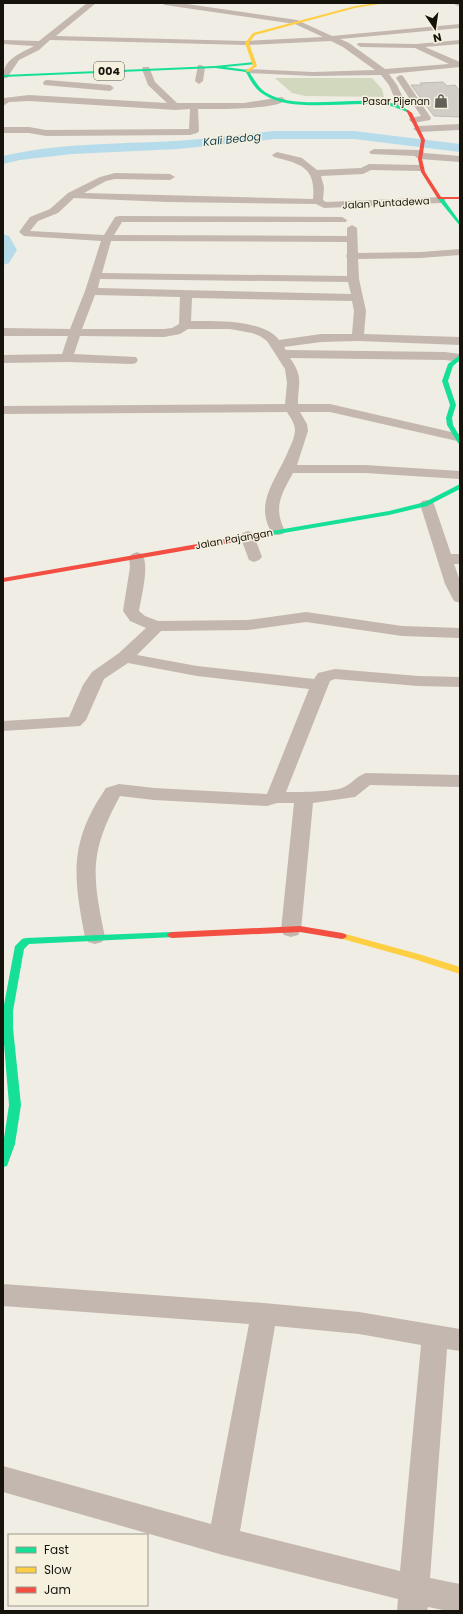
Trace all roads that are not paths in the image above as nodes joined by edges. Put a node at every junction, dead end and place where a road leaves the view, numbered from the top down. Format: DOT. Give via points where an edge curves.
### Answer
graph roads {
  1 [pos="92,3"];
  2 [pos="165,3"];
  3 [pos="383,3"];
  4 [pos="456,3"];
  5 [pos="460,5"];
  6 [pos="298,22"];
  7 [pos="460,26"];
  8 [pos="49,38"];
  9 [pos="332,38"];
  10 [pos="3,42"];
  11 [pos="460,42"];
  12 [pos="247,43"];
  13 [pos="42,44"];
  14 [pos="346,45"];
  15 [pos="416,46"];
  16 [pos="10,51"];
  17 [pos="25,52"];
  18 [pos="255,63"];
  19 [pos="460,65"];
  20 [pos="201,67"];
  21 [pos="215,67"];
  22 [pos="146,69"];
  23 [pos="247,71"];
  24 [pos="383,72"];
  25 [pos="55,73"];
  26 [pos="4,76"];
  27 [pos="389,80"];
  28 [pos="199,81"];
  29 [pos="47,83"];
  30 [pos="110,88"];
  31 [pos="29,98"];
  32 [pos="282,100"];
  33 [pos="3,103"];
  34 [pos="102,103"];
  35 [pos="400,106"];
  36 [pos="176,107"];
  37 [pos="194,107"];
  38 [pos="94,112"];
  39 [pos="90,123"];
  40 [pos="415,125"];
  41 [pos="460,127"];
  42 [pos="3,130"];
  43 [pos="86,134"];
  44 [pos="374,152"];
  45 [pos="420,153"];
  46 [pos="277,155"];
  47 [pos="460,159"];
  48 [pos="420,168"];
  49 [pos="315,173"];
  50 [pos="170,184"];
  51 [pos="72,195"];
  52 [pos="118,198"];
  53 [pos="460,198"];
  54 [pos="440,199"];
  55 [pos="318,201"];
  56 [pos="331,205"];
  57 [pos="118,219"];
  58 [pos="342,220"];
  59 [pos="460,225"];
  60 [pos="107,238"];
  61 [pos="352,239"];
  62 [pos="460,252"];
  63 [pos="351,256"];
  64 [pos="95,276"];
  65 [pos="353,279"];
  66 [pos="91,291"];
  67 [pos="186,294"];
  68 [pos="357,298"];
  69 [pos="185,325"];
  70 [pos="3,332"];
  71 [pos="75,332"];
  72 [pos="358,337"];
  73 [pos="460,342"];
  74 [pos="279,349"];
  75 [pos="67,358"];
  76 [pos="460,358"];
  77 [pos="3,359"];
  78 [pos="132,360"];
  79 [pos="292,408"];
  80 [pos="3,410"];
  81 [pos="458,440"];
  82 [pos="288,469"];
  83 [pos="460,475"];
  84 [pos="460,486"];
  85 [pos="427,504"];
  86 [pos="278,531"];
  87 [pos="248,536"];
  88 [pos="137,557"];
  89 [pos="254,557"];
  90 [pos="452,559"];
  91 [pos="3,580"];
  92 [pos="460,598"];
  93 [pos="157,626"];
  94 [pos="460,633"];
  95 [pos="125,657"];
  96 [pos="460,682"];
  97 [pos="319,685"];
  98 [pos="3,726"];
  99 [pos="460,781"];
  100 [pos="275,797"];
  101 [pos="304,798"];
  102 [pos="291,930"];
  103 [pos="95,937"];
  104 [pos="460,972"];
  105 [pos="5,1028"];
  106 [pos="3,1164"];
  107 [pos="3,1294"];
  108 [pos="264,1314"];
  109 [pos="447,1337"];
  110 [pos="3,1479"];
  111 [pos="223,1541"];
  112 [pos="460,1599"];
  113 [pos="414,1600"];
  1 -- 8 [label="street"];
  2 -- 6 [label="street"];
  3 -- 6 [label="main road" via="355,7"];
  4 -- 5 [label="street"];
  6 -- 9 [label="street"];
  6 -- 12 [label="main road" via="260,32 251,36"];
  7 -- 9 [label="street"];
  8 -- 12 [label="street"];
  8 -- 13 [label="street"];
  9 -- 12 [label="street"];
  9 -- 14 [label="street"];
  10 -- 13 [label="street"];
  11 -- 15 [label="street"];
  12 -- 18 [label="main road"];
  13 -- 17 [label="street"];
  14 -- 15 [label="street"];
  14 -- 24 [label="street"];
  15 -- 19 [label="street"];
  16 -- 17 [label="street"];
  17 -- 26 [label="street" via="16,58"];
  18 -- 21 [label="main road"];
  18 -- 23 [label="main road" via="255,66"];
  19 -- 24 [label="street"];
  20 -- 21 [label="main road, 004"];
  20 -- 22 [label="main road, 004"];
  20 -- 28 [label="street"];
  21 -- 23 [label="main road, 004"];
  22 -- 25 [label="main road, 004"];
  22 -- 36 [label="street" via="151,83"];
  23 -- 24 [label="street" via="306,74"];
  23 -- 32 [label="main road" via="265,94"];
  24 -- 27 [label="street"];
  25 -- 26 [label="main road, 004"];
  25 -- 29 [label="street"];
  27 -- 35 [label="street" via="400,99"];
  27 -- 40 [label="street" via="401,78 427,118"];
  29 -- 30 [label="street"];
  29 -- 31 [label="street"];
  31 -- 33 [label="street" via="7,100"];
  31 -- 34 [label="street"];
  32 -- 35 [label="main road"];
  32 -- 37 [label="street" via="250,106"];
  34 -- 36 [label="street"];
  34 -- 38 [label="street"];
  35 -- 40 [label="main road" via="410,113"];
  36 -- 37 [label="street"];
  37 -- 43 [label="street" via="194,131"];
  39 -- 43 [label="street"];
  40 -- 41 [label="street"];
  40 -- 45 [label="main road" via="423,140"];
  42 -- 43 [label="street"];
  44 -- 45 [label="street"];
  45 -- 47 [label="street"];
  45 -- 48 [label="main road"];
  46 -- 49 [label="street" via="298,160"];
  48 -- 49 [label="street" via="369,167 363,171"];
  48 -- 54 [label="main road"];
  49 -- 55 [label="street" via="320,187"];
  50 -- 51 [label="street" via="110,176"];
  50 -- 52 [label="street"];
  50 -- 55 [label="street, Jalan Puntadewa"];
  51 -- 52 [label="street"];
  51 -- 60 [label="street" via="54,211 32,220 25,233"];
  52 -- 57 [label="street"];
  53 -- 54 [label="main road"];
  54 -- 56 [label="street, Jalan Puntadewa"];
  54 -- 59 [label="main road"];
  55 -- 56 [label="street, Jalan Puntadewa" via="324,205"];
  56 -- 58 [label="street"];
  57 -- 58 [label="street"];
  57 -- 60 [label="street"];
  58 -- 61 [label="street" via="352,226"];
  60 -- 61 [label="street"];
  60 -- 64 [label="street"];
  61 -- 63 [label="street"];
  62 -- 63 [label="street"];
  63 -- 65 [label="street"];
  64 -- 65 [label="street"];
  64 -- 66 [label="street"];
  65 -- 68 [label="street"];
  66 -- 67 [label="street"];
  66 -- 71 [label="street"];
  67 -- 68 [label="street"];
  67 -- 69 [label="street"];
  68 -- 72 [label="street" via="360,311"];
  69 -- 71 [label="street" via="182,329 164,333"];
  69 -- 74 [label="street" via="235,326 249,329 267,334"];
  70 -- 71 [label="street"];
  71 -- 75 [label="street"];
  72 -- 73 [label="street"];
  72 -- 74 [label="street" via="321,338"];
  74 -- 76 [label="street"];
  74 -- 79 [label="street" via="294,375"];
  75 -- 77 [label="street"];
  75 -- 78 [label="street"];
  76 -- 81 [label="main road" via="450,365 445,381 453,406 449,418 450,425"];
  79 -- 80 [label="street"];
  79 -- 81 [label="street" via="330,408"];
  79 -- 82 [label="street" via="302,428"];
  82 -- 83 [label="street" via="366,469"];
  82 -- 86 [label="street" via="271,500 272,522"];
  84 -- 85 [label="main road, Jalan Pajangan"];
  85 -- 86 [label="main road, Jalan Pajangan" via="389,513"];
  85 -- 90 [label="street"];
  86 -- 87 [label="main road, Jalan Pajangan"];
  87 -- 88 [label="main road, Jalan Pajangan"];
  87 -- 89 [label="street"];
  88 -- 91 [label="main road, Jalan Pajangan"];
  88 -- 93 [label="street" via="138,567 131,611 134,617"];
  90 -- 92 [label="street" via="453,584"];
  93 -- 94 [label="street" via="248,624 306,617 387,630"];
  93 -- 95 [label="street"];
  95 -- 97 [label="street" via="236,676"];
  95 -- 98 [label="street" via="98,676 74,722"];
  96 -- 97 [label="street" via="336,674 324,677"];
  97 -- 100 [label="street"];
  99 -- 101 [label="street" via="366,779 348,793"];
  100 -- 101 [label="street"];
  100 -- 103 [label="street" via="267,800 114,791 100,816 86,856 88,898"];
  101 -- 102 [label="street"];
  102 -- 103 [label="main road"];
  102 -- 104 [label="main road" via="332,933 418,957"];
  103 -- 105 [label="main road" via="32,939 23,943 19,948"];
  105 -- 106 [label="main road" via="15,1105"];
  107 -- 108 [label="street"];
  108 -- 109 [label="street" via="359,1323"];
  108 -- 111 [label="street"];
  109 -- 113 [label="street"];
  110 -- 111 [label="street"];
  111 -- 113 [label="street"];
  112 -- 113 [label="street"];
}
